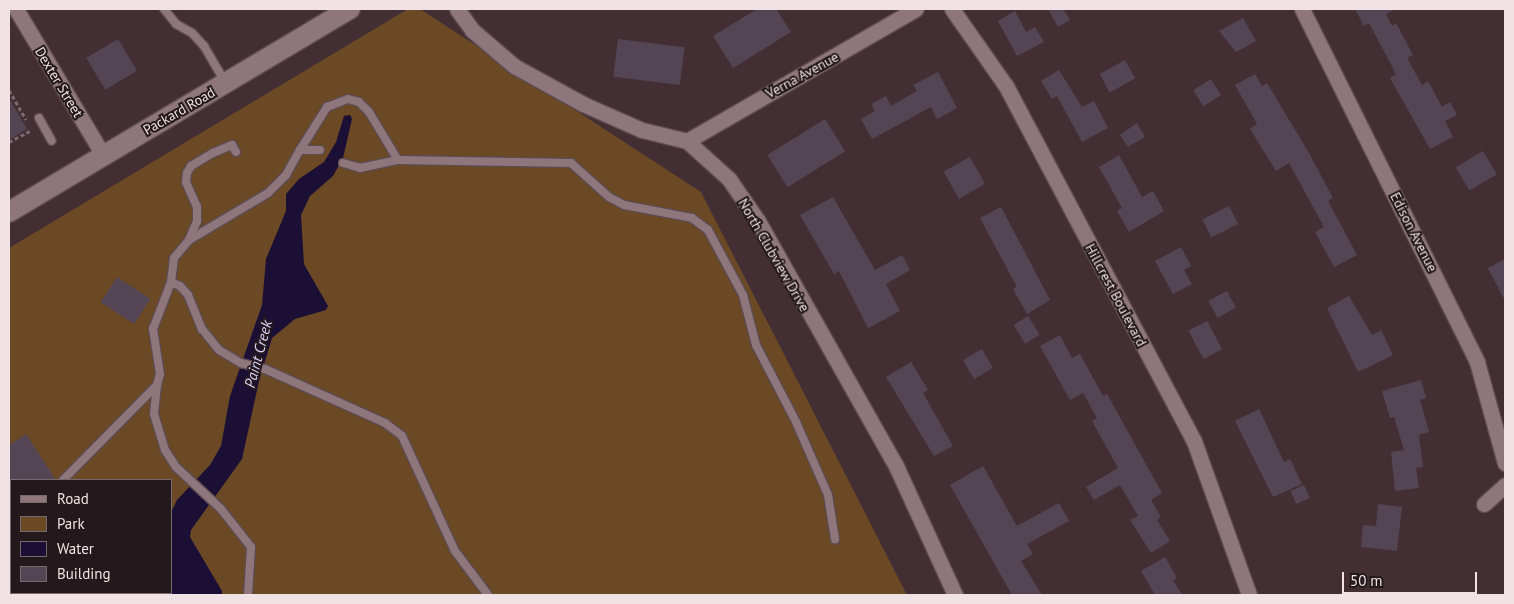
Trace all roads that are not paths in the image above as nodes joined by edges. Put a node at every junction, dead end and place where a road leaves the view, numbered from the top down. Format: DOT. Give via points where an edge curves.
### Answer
graph roads {
  1 [pos="16,9"];
  2 [pos="164,9"];
  3 [pos="456,9"];
  4 [pos="916,9"];
  5 [pos="952,9"];
  6 [pos="1302,9"];
  7 [pos="343,11"];
  8 [pos="226,84"];
  9 [pos="39,118"];
  10 [pos="687,140"];
  11 [pos="52,141"];
  12 [pos="300,150"];
  13 [pos="320,150"];
  14 [pos="236,152"];
  15 [pos="103,155"];
  16 [pos="398,160"];
  17 [pos="343,163"];
  18 [pos="9,212"];
  19 [pos="189,240"];
  20 [pos="171,282"];
  21 [pos="157,385"];
  22 [pos="1505,463"];
  23 [pos="64,479"];
  24 [pos="1505,485"];
  25 [pos="1484,504"];
  26 [pos="835,539"];
  27 [pos="248,595"];
  28 [pos="488,595"];
  29 [pos="955,595"];
  30 [pos="1249,595"];
  1 -- 15 [label="street, Dexter Street"];
  2 -- 8 [label="lane" via="176,24 192,33 204,46"];
  3 -- 10 [label="street" via="472,30 514,66 583,104 642,130"];
  4 -- 10 [label="street, Verna Avenue"];
  5 -- 30 [label="street, Hillcrest Boulevard" via="1006,86 1194,441"];
  6 -- 22 [label="street, Edison Avenue" via="1477,362"];
  7 -- 8 [label="main road, Packard Road"];
  8 -- 15 [label="main road, Packard Road"];
  9 -- 11 [label="lane"];
  10 -- 29 [label="street, North Clubview Drive" via="728,179 758,221 896,466"];
  12 -- 13 [label="lane"];
  12 -- 16 [label="lane" via="327,107 348,99 359,102 369,112"];
  12 -- 19 [label="lane" via="286,175 268,193"];
  14 -- 19 [label="lane" via="232,145 191,166 186,182 197,207 197,221"];
  15 -- 18 [label="main road, Packard Road"];
  16 -- 17 [label="lane" via="360,168"];
  16 -- 26 [label="lane" via="571,162 609,197 624,205 692,218 708,230 743,295 756,346 796,422 828,495"];
  19 -- 20 [label="lane" via="174,258"];
  20 -- 21 [label="lane" via="153,328 160,374"];
  20 -- 28 [label="lane" via="188,295 208,340 241,363 265,369 385,422 402,436 455,551"];
  21 -- 23 [label="lane"];
  21 -- 27 [label="lane" via="154,414 157,431 176,468 246,538 251,548"];
  24 -- 25 [label="street"];
}
